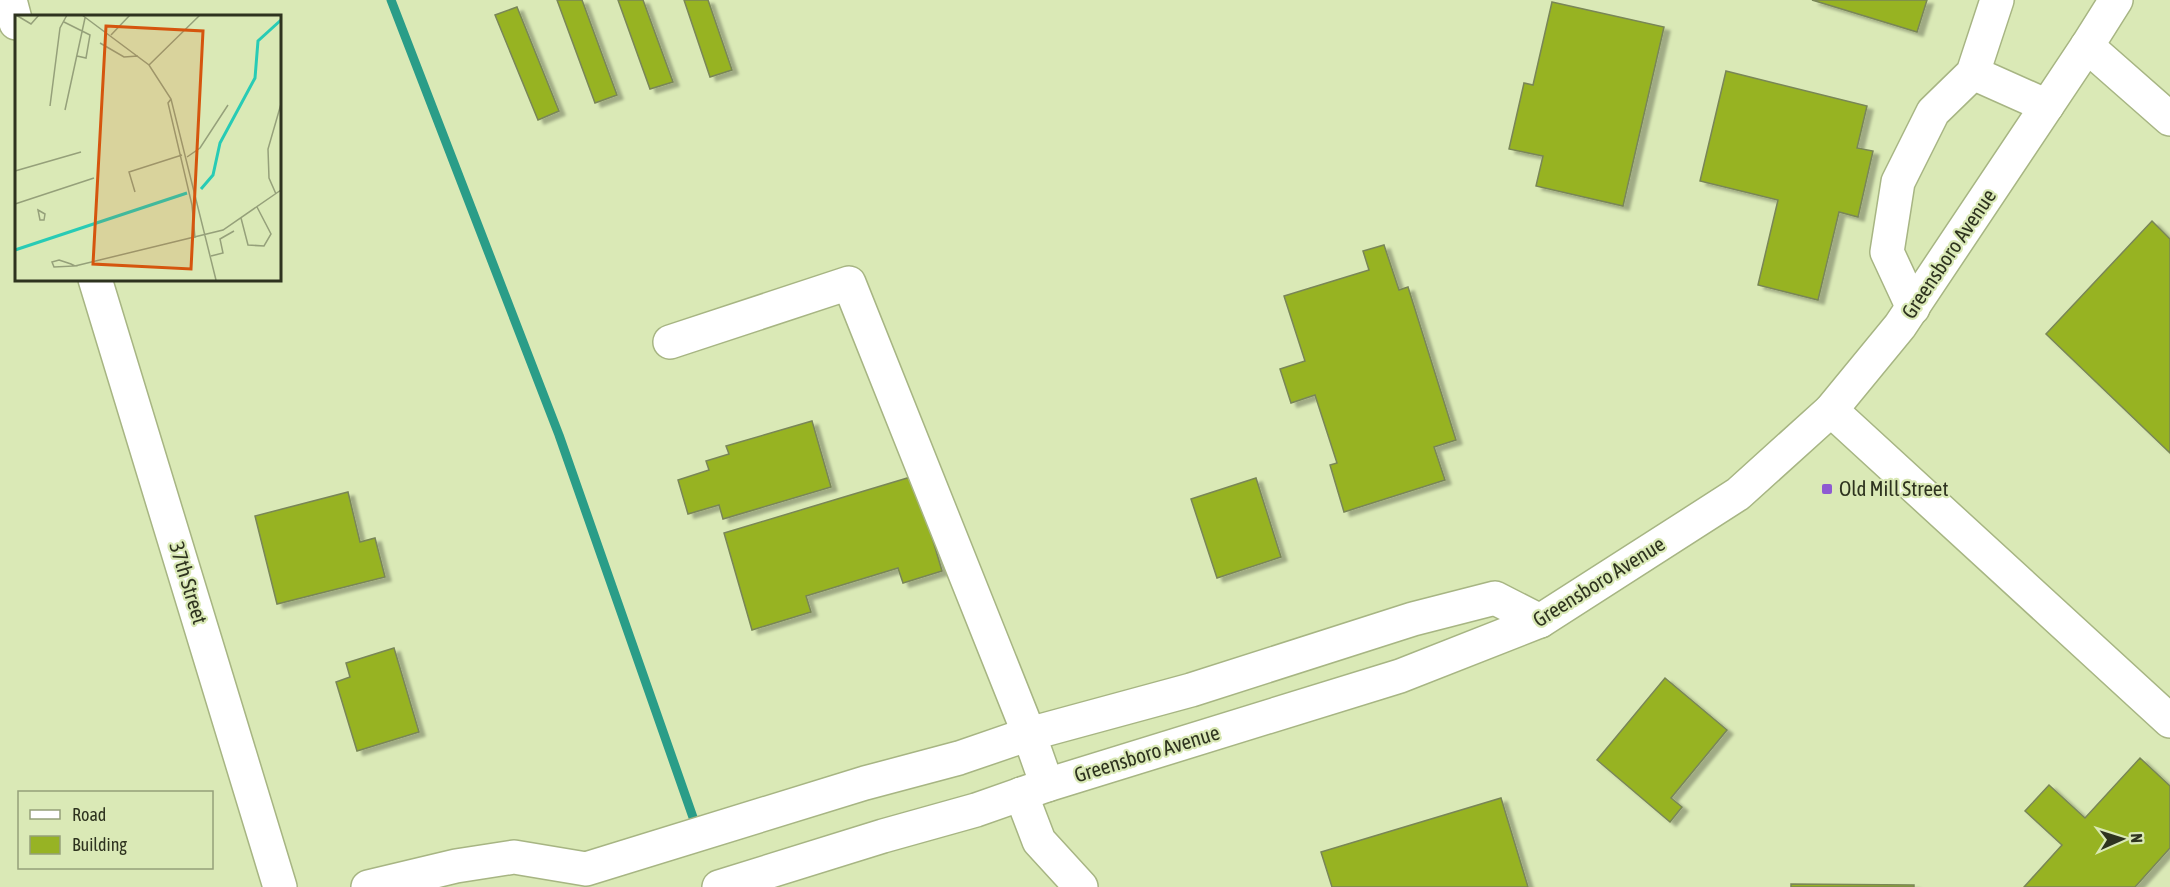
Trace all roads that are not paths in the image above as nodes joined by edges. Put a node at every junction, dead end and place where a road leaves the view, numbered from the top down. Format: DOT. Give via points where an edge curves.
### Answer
graph roads {
  1 [pos="10,0"];
  2 [pos="1997,0"];
  3 [pos="2115,0"];
  4 [pos="15,19"];
  5 [pos="2087,46"];
  6 [pos="1973,73"];
  7 [pos="2047,106"];
  8 [pos="2170,119"];
  9 [pos="95,280"];
  10 [pos="1913,308"];
  11 [pos="670,342"];
  12 [pos="1831,410"];
  13 [pos="1540,621"];
  14 [pos="2170,721"];
  15 [pos="1029,734"];
  16 [pos="1034,790"];
  17 [pos="280,887"];
  18 [pos="368,887"];
  19 [pos="719,887"];
  20 [pos="1081,887"];
  1 -- 4 [label="street"];
  2 -- 6 [label="street"];
  3 -- 5 [label="street, Greensboro Avenue"];
  5 -- 7 [label="street, Greensboro Avenue"];
  5 -- 8 [label="street"];
  6 -- 7 [label="street"];
  6 -- 10 [label="street" via="1932,112 1898,182 1887,252"];
  7 -- 10 [label="street, Greensboro Avenue"];
  9 -- 17 [label="street, 37th Street"];
  10 -- 12 [label="street, Greensboro Avenue"];
  11 -- 15 [label="street" via="849,283"];
  12 -- 13 [label="street, Greensboro Avenue" via="1738,494"];
  12 -- 14 [label="street"];
  13 -- 15 [label="street" via="1495,597 1191,690"];
  13 -- 16 [label="street, Greensboro Avenue" via="1400,676"];
  15 -- 16 [label="street"];
  15 -- 18 [label="street" via="586,869 514,856"];
  16 -- 19 [label="street, Greensboro Avenue"];
  16 -- 20 [label="street" via="1039,841"];
}
